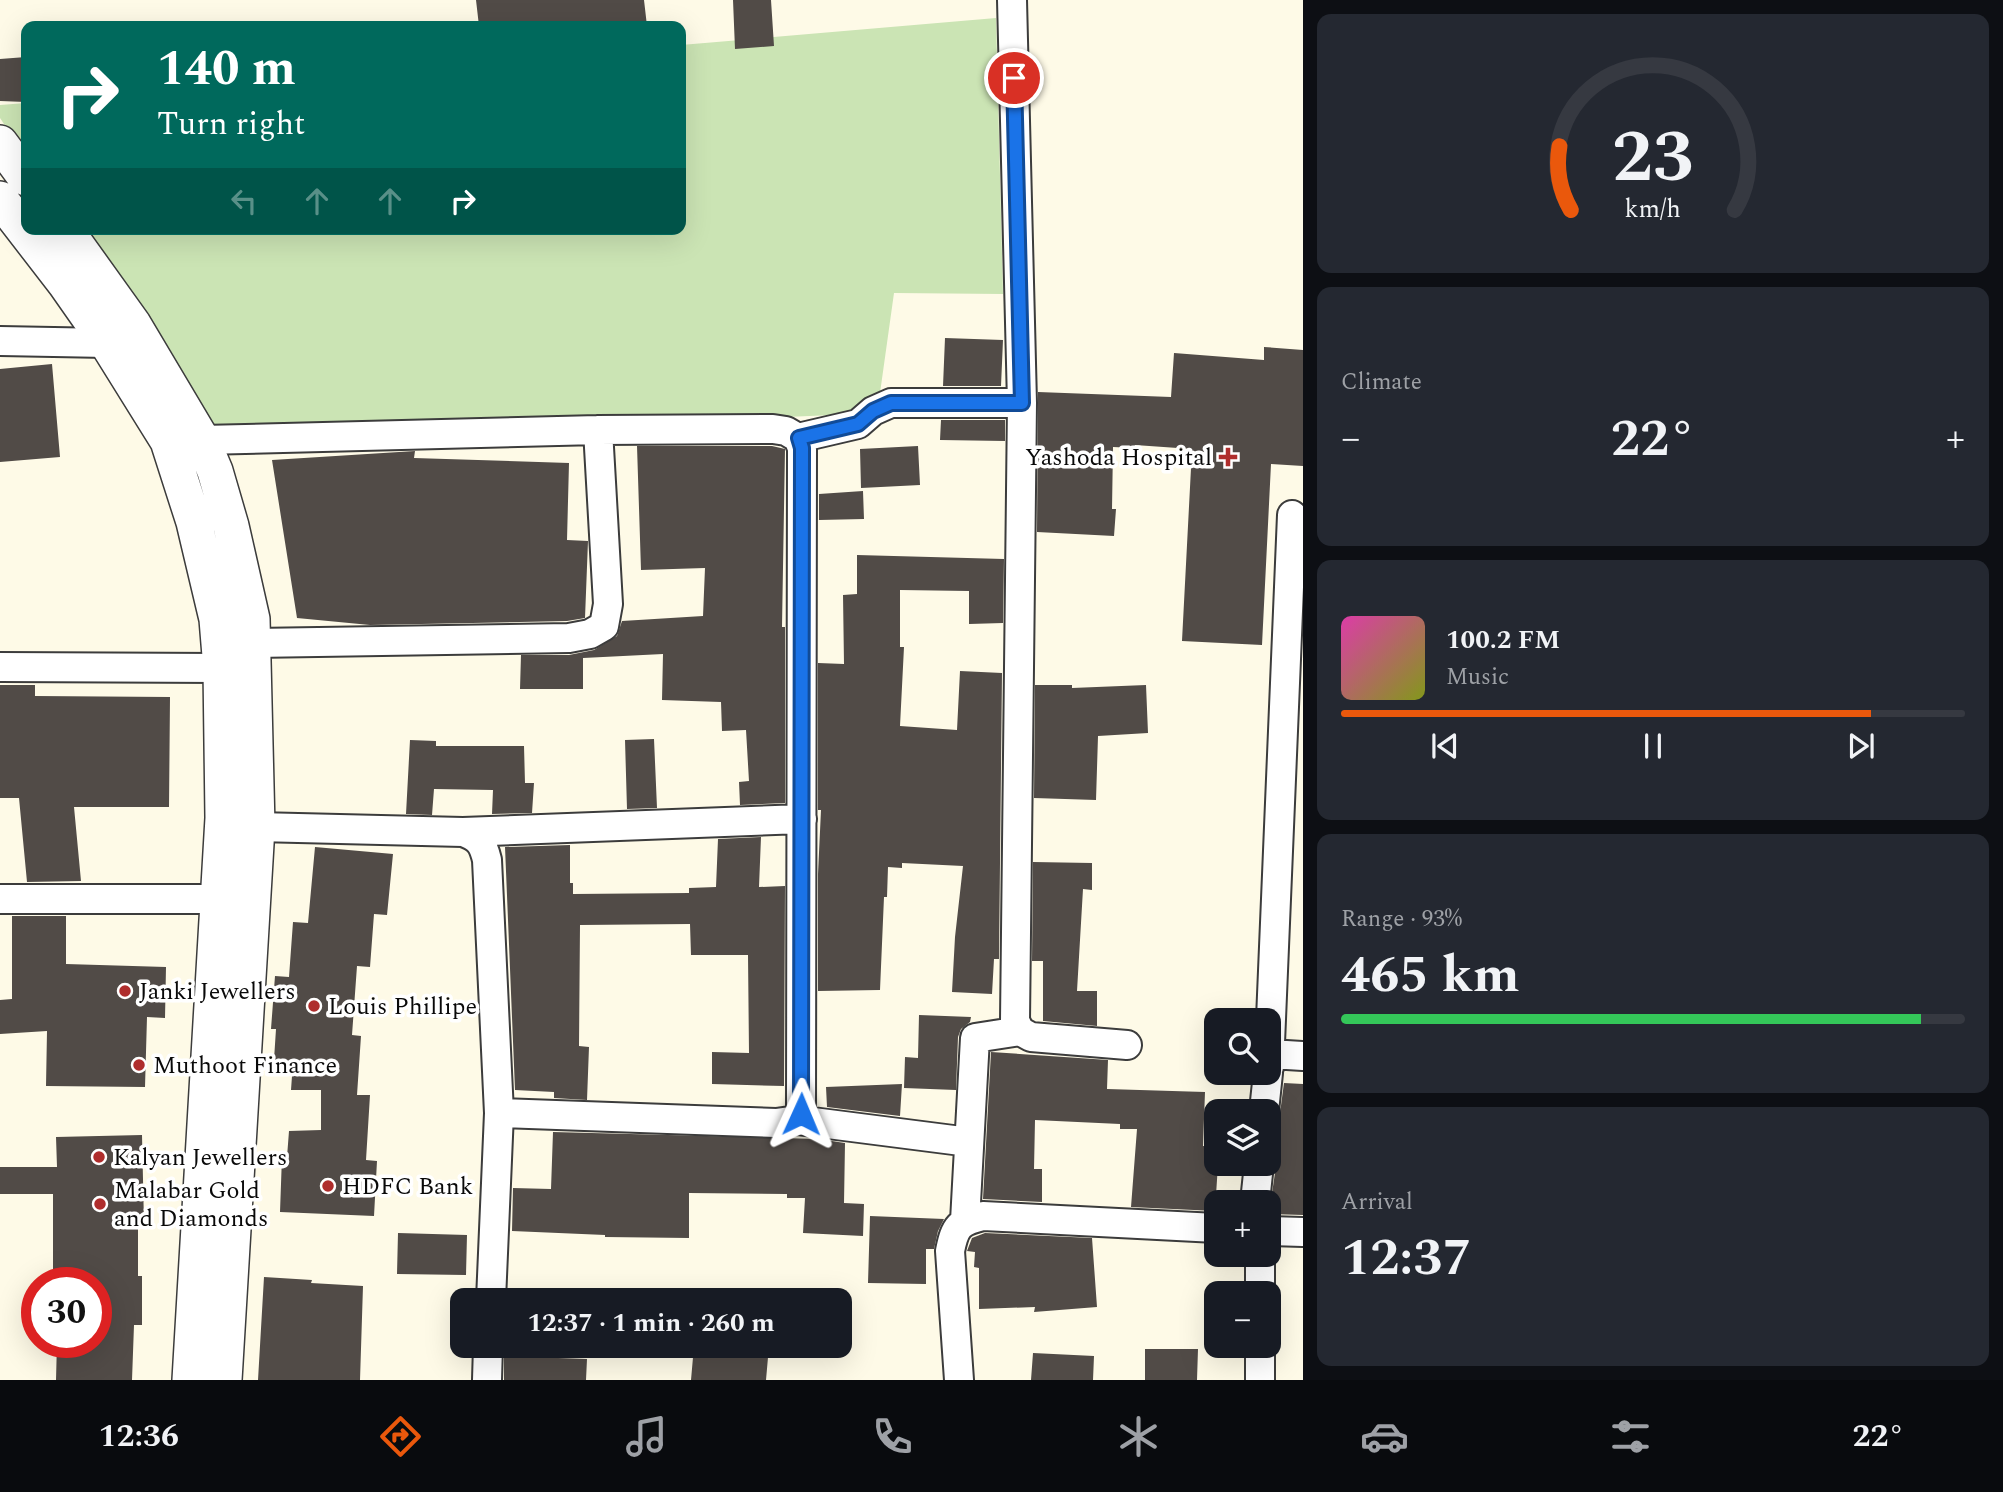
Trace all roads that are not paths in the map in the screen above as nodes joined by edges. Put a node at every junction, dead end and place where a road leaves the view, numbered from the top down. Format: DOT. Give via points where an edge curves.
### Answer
graph roads {
  1 [pos="1012,0"];
  2 [pos="0,144"];
  3 [pos="21,171"];
  4 [pos="0,199"];
  5 [pos="21,226"];
  6 [pos="28,235"];
  7 [pos="68,235"];
  8 [pos="120,334"];
  9 [pos="0,341"];
  10 [pos="1022,403"];
  11 [pos="598,430"];
  12 [pos="799,438"];
  13 [pos="202,440"];
  14 [pos="1292,515"];
  15 [pos="254,643"];
  16 [pos="0,667"];
  17 [pos="221,668"];
  18 [pos="802,819"];
  19 [pos="257,827"];
  20 [pos="463,832"];
  21 [pos="0,899"];
  22 [pos="220,899"];
  23 [pos="1271,1008"];
  24 [pos="1020,1031"];
  25 [pos="1127,1045"];
  26 [pos="1303,1056"];
  27 [pos="1281,1062"];
  28 [pos="499,1113"];
  29 [pos="797,1120"];
  30 [pos="969,1142"];
  31 [pos="965,1221"];
  32 [pos="1204,1227"];
  33 [pos="1281,1231"];
  34 [pos="1303,1232"];
  35 [pos="492,1288"];
  36 [pos="488,1358"];
  37 [pos="1260,1358"];
  38 [pos="190,1380"];
  39 [pos="224,1380"];
  40 [pos="487,1380"];
  41 [pos="959,1380"];
  42 [pos="1259,1380"];
  1 -- 10 [label="street"];
  2 -- 3 [label="street"];
  4 -- 5 [label="street"];
  6 -- 8 [label="street" via="65,283"];
  7 -- 8 [label="street"];
  8 -- 9 [label="street"];
  8 -- 13 [label="street"];
  8 -- 17 [label="street" via="168,441 207,573"];
  10 -- 12 [label="street" via="891,403 858,424"];
  10 -- 24 [label="street" via="1014,1011"];
  11 -- 12 [label="street" via="773,429"];
  11 -- 13 [label="street"];
  11 -- 15 [label="street" via="608,604 604,626 569,638"];
  12 -- 18 [label="street"];
  13 -- 15 [label="street" via="231,526"];
  14 -- 23 [label="street"];
  15 -- 19 [label="street"];
  16 -- 17 [label="street"];
  17 -- 22 [label="street"];
  18 -- 20 [label="street"];
  18 -- 29 [label="street" via="801,1114"];
  19 -- 20 [label="street"];
  19 -- 39 [label="street"];
  20 -- 28 [label="street" via="484,845 486,860"];
  21 -- 22 [label="street"];
  22 -- 38 [label="street"];
  24 -- 25 [label="street" via="1031,1037"];
  24 -- 30 [label="street" via="975,1038"];
  26 -- 27 [label="street"];
  28 -- 29 [label="street"];
  28 -- 35 [label="street"];
  29 -- 30 [label="street"];
  30 -- 31 [label="street"];
  31 -- 32 [label="street" via="983,1216"];
  31 -- 41 [label="street" via="954,1232 950,1251"];
  33 -- 34 [label="street"];
  36 -- 40 [label="street"];
  37 -- 42 [label="street"];
}
